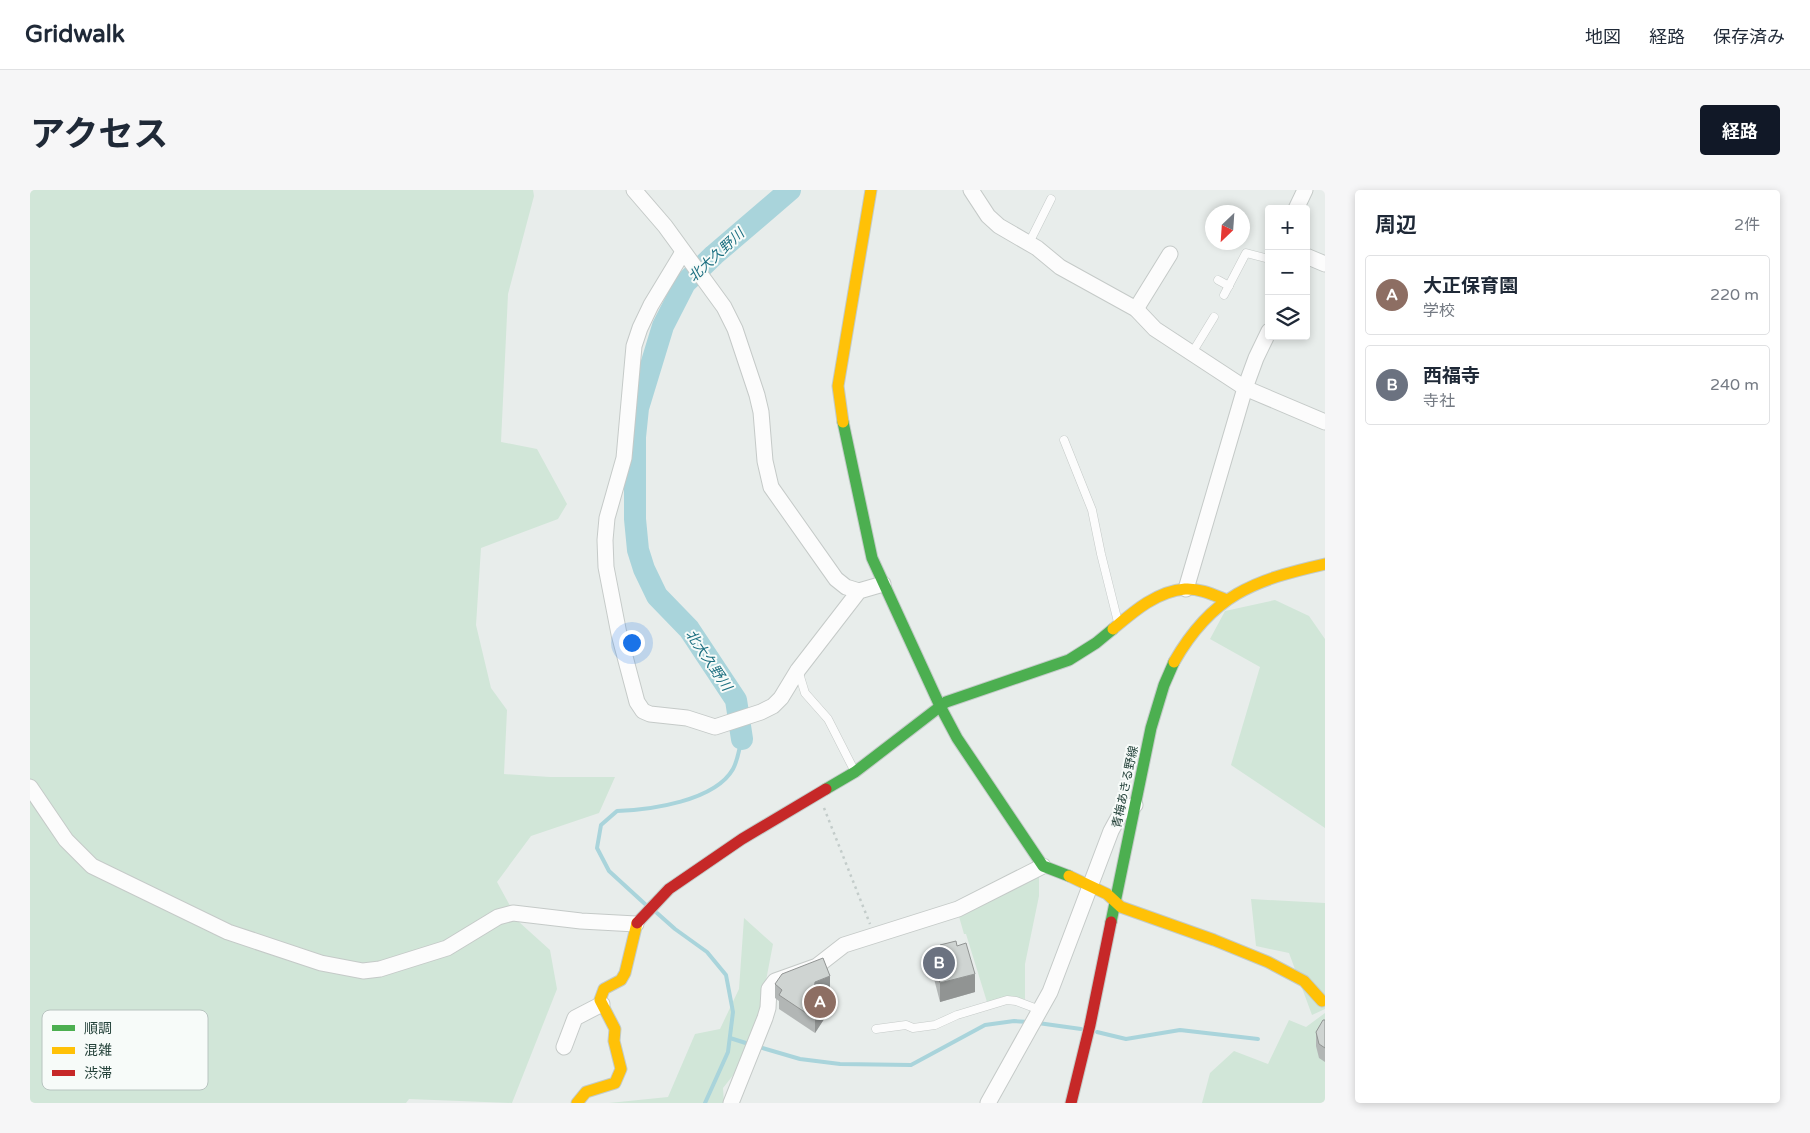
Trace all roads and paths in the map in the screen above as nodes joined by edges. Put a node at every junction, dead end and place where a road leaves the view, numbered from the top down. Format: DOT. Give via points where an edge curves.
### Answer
graph roads {
  1 [pos="634,190"];
  2 [pos="870,190"];
  3 [pos="971,190"];
  4 [pos="1305,190"];
  5 [pos="1051,198"];
  6 [pos="1298,205"];
  7 [pos="1028,243"];
  8 [pos="1170,254"];
  9 [pos="685,255"];
  10 [pos="1265,258"];
  11 [pos="1310,258"];
  12 [pos="1325,264"];
  13 [pos="1218,280"];
  14 [pos="1229,286"];
  15 [pos="1224,295"];
  16 [pos="1136,309"];
  17 [pos="1214,317"];
  18 [pos="1265,339"];
  19 [pos="1192,353"];
  20 [pos="1245,388"];
  21 [pos="1324,417"];
  22 [pos="1064,440"];
  23 [pos="1325,564"];
  24 [pos="883,584"];
  25 [pos="1186,588"];
  26 [pos="859,591"];
  27 [pos="1228,600"];
  28 [pos="1119,624"];
  29 [pos="798,670"];
  30 [pos="940,706"];
  31 [pos="855,772"];
  32 [pos="30,787"];
  33 [pos="818,793"];
  34 [pos="1135,805"];
  35 [pos="1043,866"];
  36 [pos="1090,886"];
  37 [pos="1115,901"];
  38 [pos="640,919"];
  39 [pos="874,935"];
  40 [pos="1324,1002"];
  41 [pos="602,1004"];
  42 [pos="1040,1010"];
  43 [pos="876,1029"];
  44 [pos="564,1047"];
  45 [pos="576,1103"];
  46 [pos="731,1103"];
  47 [pos="988,1103"];
  48 [pos="1071,1103"];
  1 -- 9 [label="street"];
  2 -- 24 [label="street" via="838,386 866,536"];
  3 -- 7 [label="street" via="988,216"];
  4 -- 6 [label="street"];
  5 -- 7 [label="lane"];
  7 -- 16 [label="street" via="1060,267"];
  8 -- 16 [label="street"];
  9 -- 26 [label="street" via="724,307 735,329 757,394 771,488 836,579"];
  9 -- 29 [label="street" via="651,305 634,346 627,440 608,518 606,567 633,690 643,711 687,718 715,727 773,706"];
  10 -- 14 [label="lane" via="1246,253"];
  11 -- 12 [label="street"];
  13 -- 14 [label="lane"];
  14 -- 15 [label="lane"];
  16 -- 19 [label="street" via="1155,329"];
  17 -- 19 [label="lane"];
  18 -- 20 [label="street"];
  19 -- 20 [label="street"];
  20 -- 21 [label="street"];
  20 -- 25 [label="street"];
  22 -- 28 [label="lane" via="1092,510"];
  23 -- 27 [label="street, 青梅あきる野線" via="1270,578"];
  24 -- 26 [label="street"];
  24 -- 30 [label="street"];
  25 -- 27 [label="street"];
  25 -- 28 [label="street" via="1168,592"];
  26 -- 29 [label="street"];
  27 -- 34 [label="street, 青梅あきる野線" via="1193,633 1161,688"];
  28 -- 30 [label="street" via="1069,660"];
  29 -- 31 [label="lane" via="805,693 828,719"];
  30 -- 31 [label="street"];
  30 -- 35 [label="street" via="957,738"];
  31 -- 33 [label="street"];
  32 -- 38 [label="street" via="66,840 92,866 228,932 321,963 363,971 380,969 446,948 498,917 512,913 581,921"];
  33 -- 38 [label="street" via="669,889"];
  33 -- 39 [label="path"];
  34 -- 36 [label="street" via="1123,810 1118,818"];
  34 -- 37 [label="street, 青梅あきる野線"];
  35 -- 36 [label="street"];
  35 -- 39 [label="street" via="958,909"];
  36 -- 37 [label="street"];
  36 -- 42 [label="street" via="1057,975"];
  37 -- 40 [label="street" via="1121,907 1274,965 1304,980"];
  37 -- 48 [label="street, 青梅あきる野線"];
  38 -- 41 [label="street" via="625,973 621,980 604,989 600,1000"];
  39 -- 46 [label="street" via="844,945 817,966 775,981 769,989 766,1018"];
  41 -- 44 [label="street" via="575,1018"];
  41 -- 45 [label="street" via="615,1029 614,1041 621,1069 614,1083 586,1092"];
  42 -- 43 [label="lane" via="1007,1000 935,1025"];
  42 -- 47 [label="street"];
}
